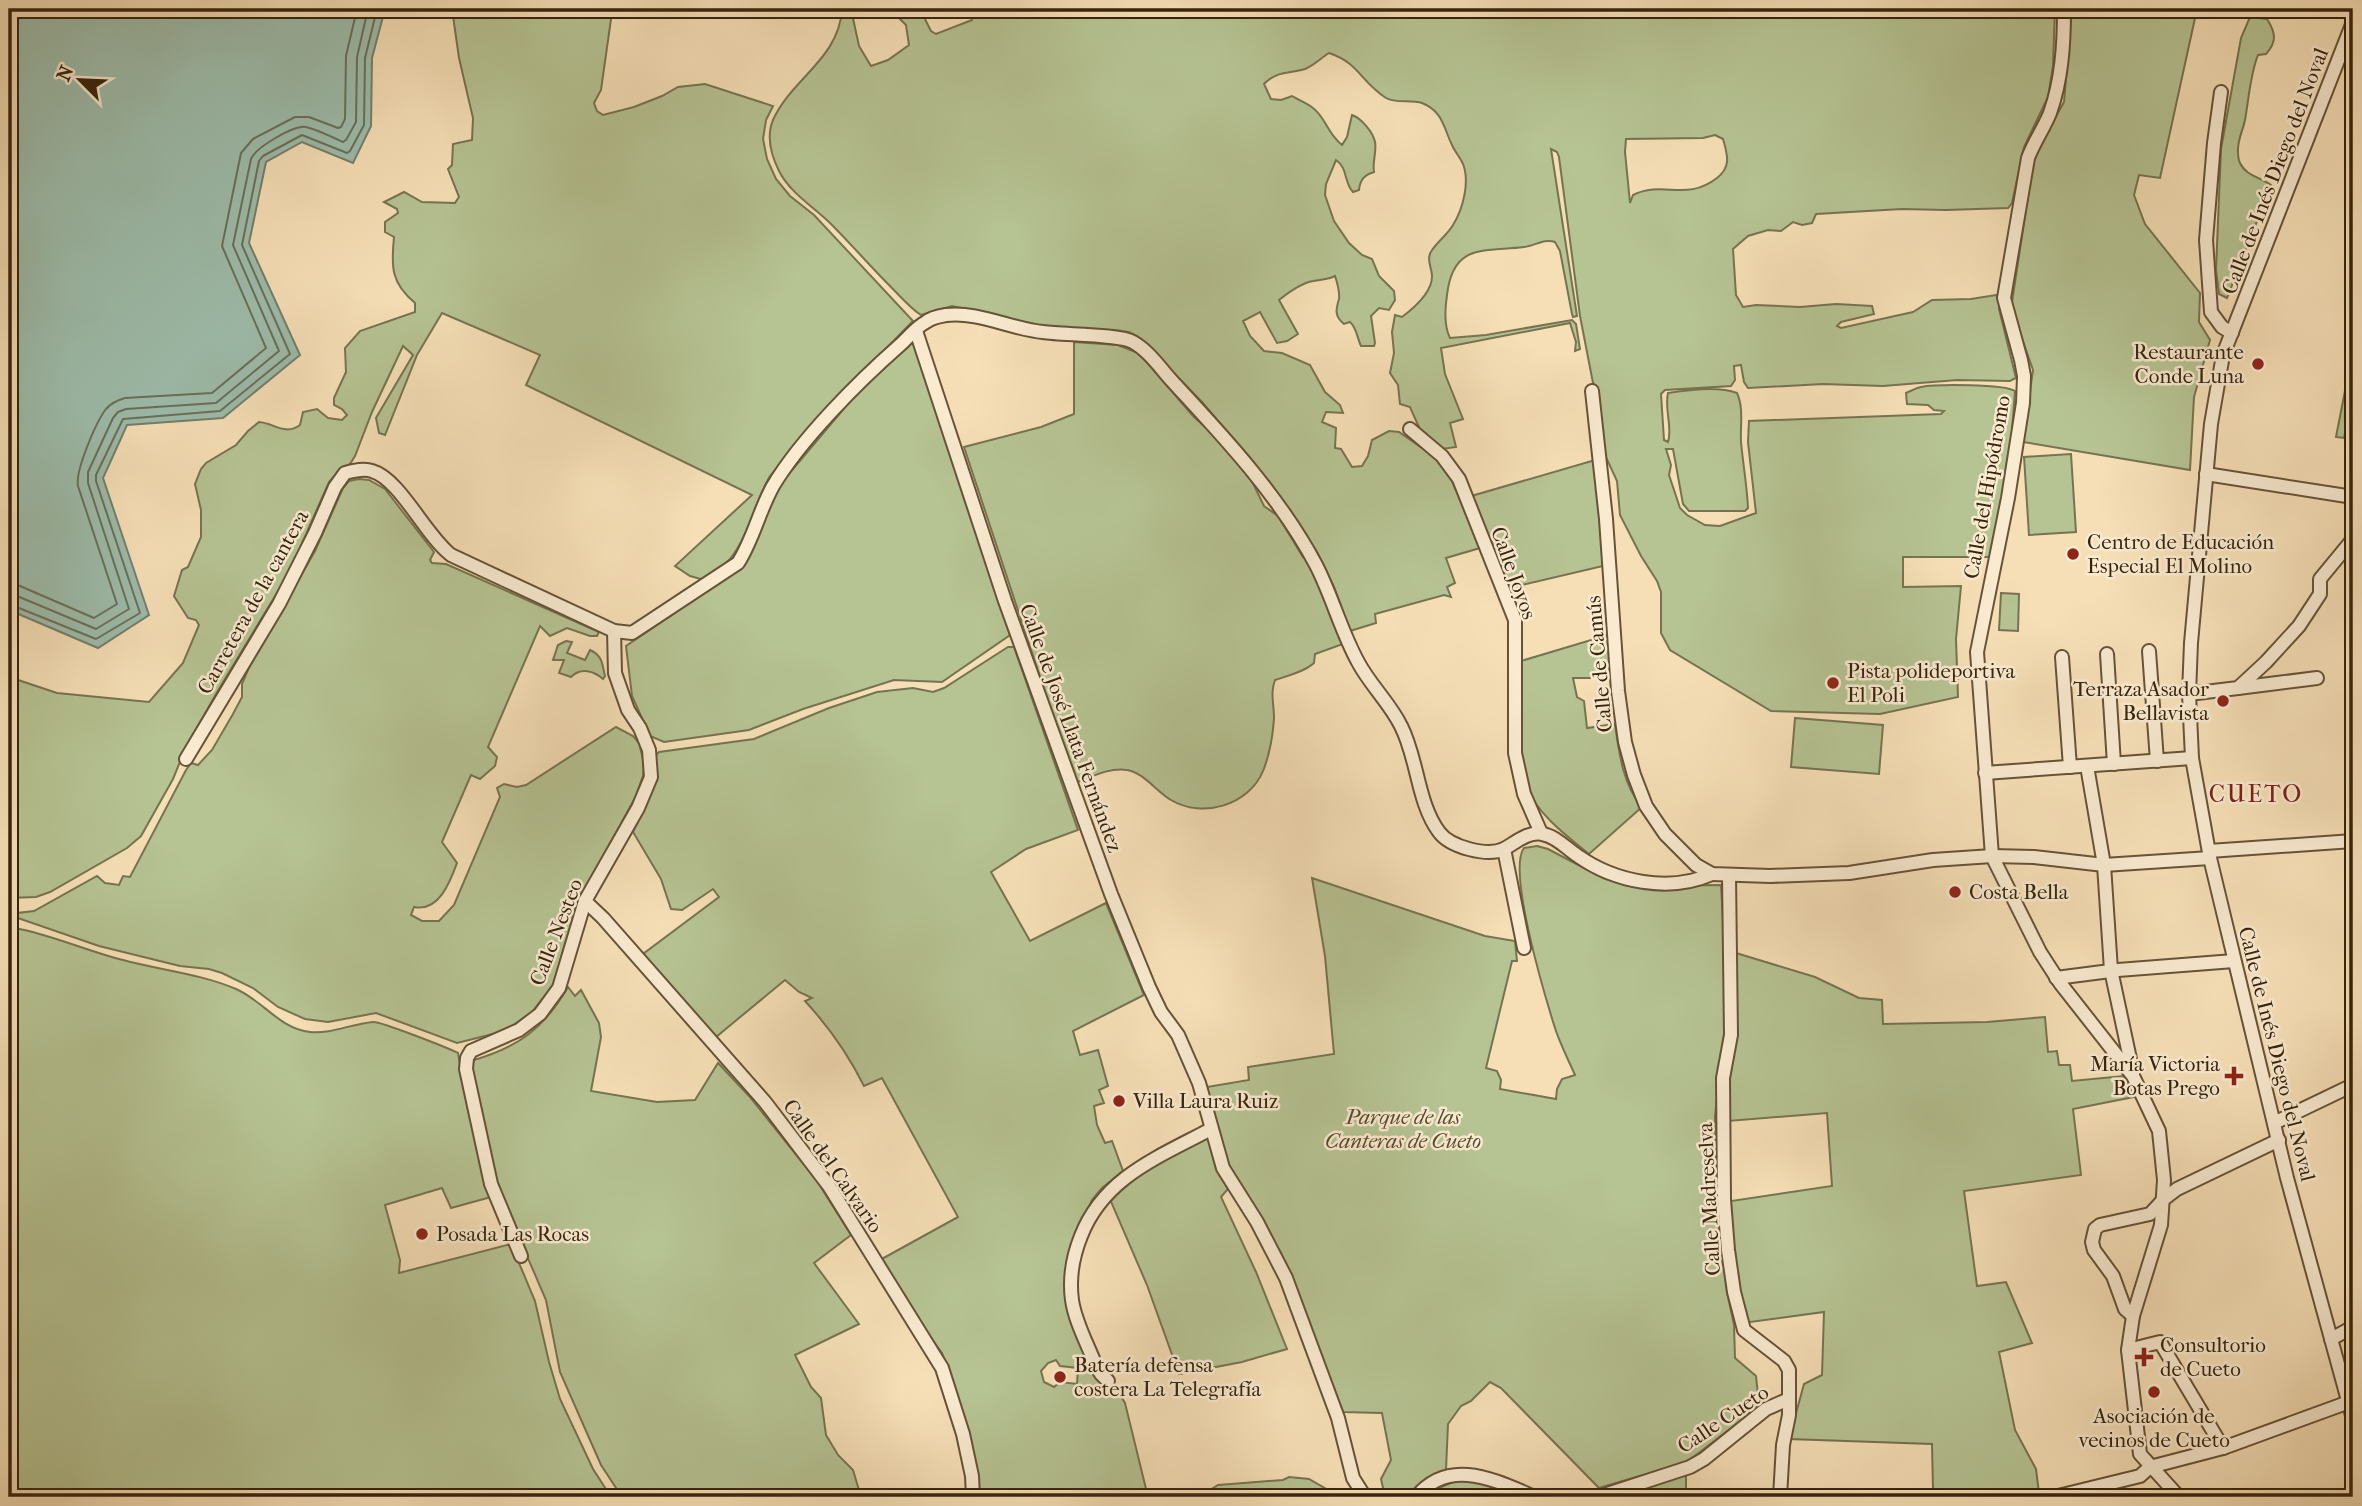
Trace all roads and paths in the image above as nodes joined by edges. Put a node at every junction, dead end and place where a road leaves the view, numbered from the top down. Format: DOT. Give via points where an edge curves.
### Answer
graph roads {
  1 [pos="2064,9"];
  2 [pos="2353,22"];
  3 [pos="2221,92"];
  4 [pos="916,331"];
  5 [pos="2232,333"];
  6 [pos="1592,391"];
  7 [pos="1410,429"];
  8 [pos="2206,474"];
  9 [pos="2353,497"];
  10 [pos="2353,539"];
  11 [pos="614,631"];
  12 [pos="2149,651"];
  13 [pos="2107,654"];
  14 [pos="2062,657"];
  15 [pos="2317,678"];
  16 [pos="2238,688"];
  17 [pos="2189,694"];
  18 [pos="2192,758"];
  19 [pos="186,759"];
  20 [pos="2157,761"];
  21 [pos="2114,764"];
  22 [pos="2087,766"];
  23 [pos="2070,767"];
  24 [pos="1985,773"];
  25 [pos="1541,833"];
  26 [pos="2353,841"];
  27 [pos="1504,849"];
  28 [pos="2210,854"];
  29 [pos="1992,856"];
  30 [pos="2104,865"];
  31 [pos="1712,874"];
  32 [pos="1729,876"];
  33 [pos="585,901"];
  34 [pos="1524,948"];
  35 [pos="2234,961"];
  36 [pos="2111,970"];
  37 [pos="2056,978"];
  38 [pos="2133,1076"];
  39 [pos="2353,1085"];
  40 [pos="2274,1123"];
  41 [pos="1211,1129"];
  42 [pos="2279,1140"];
  43 [pos="2164,1199"];
  44 [pos="522,1256"];
  45 [pos="2133,1316"];
  46 [pos="2353,1327"];
  47 [pos="2331,1339"];
  48 [pos="2128,1350"];
  49 [pos="1108,1381"];
  50 [pos="1789,1399"];
  51 [pos="2349,1402"];
  52 [pos="2353,1419"];
  53 [pos="2223,1448"];
  54 [pos="2150,1467"];
  55 [pos="973,1497"];
  56 [pos="1365,1497"];
  57 [pos="1416,1497"];
  58 [pos="1535,1497"];
  59 [pos="1598,1497"];
  60 [pos="1780,1497"];
  61 [pos="2054,1497"];
  62 [pos="2179,1497"];
  1 -- 24 [label="street, Calle del Hipódromo" via="2056,94 2028,158 2004,298 2024,376 2019,434 1977,652"];
  2 -- 5 [label="street, Calle de Inés Diego del Noval"];
  3 -- 5 [label="street, Calle de Inés Diego del Noval" via="2206,240 2211,312"];
  4 -- 11 [label="street" via="851,392 792,459 762,506 738,563 632,633"];
  4 -- 27 [label="street" via="923,322 958,315 1041,332 1120,338 1138,346 1248,466 1314,560 1356,659 1401,725 1439,832 1463,848"];
  4 -- 41 [label="street, Calle de José Llata Fernández" via="1005,601 1111,894 1149,988 1191,1064"];
  5 -- 8 [label="street, Calle de Inés Diego del Noval" via="2217,380"];
  6 -- 31 [label="street, Calle de Camús" via="1625,742 1646,806 1684,855"];
  7 -- 25 [label="street, Calle Joyos" via="1442,456 1459,479 1515,620 1515,753 1521,783"];
  8 -- 9 [label="street"];
  8 -- 17 [label="street, Calle de Inés Diego del Noval"];
  10 -- 16 [label="street" via="2320,579 2319,594 2299,626"];
  11 -- 19 [label="street, Carretera de la cantera" via="451,555 384,478 372,470 345,473 279,604"];
  11 -- 33 [label="street, Calle Nesteo" via="615,673 649,750 651,777"];
  12 -- 20 [label="street"];
  13 -- 21 [label="street"];
  14 -- 23 [label="street"];
  15 -- 16 [label="street"];
  16 -- 17 [label="street"];
  17 -- 18 [label="street, Calle de Inés Diego del Noval"];
  18 -- 20 [label="street"];
  18 -- 28 [label="street, Calle de Inés Diego del Noval"];
  20 -- 21 [label="street"];
  21 -- 22 [label="street"];
  22 -- 23 [label="street"];
  22 -- 30 [label="street"];
  23 -- 24 [label="street"];
  24 -- 29 [label="street, Calle del Hipódromo"];
  25 -- 27 [label="street"];
  25 -- 31 [label="street" via="1586,862 1627,880 1677,882"];
  26 -- 28 [label="street, Calle de Camús"];
  27 -- 34 [label="street"];
  28 -- 30 [label="street, Calle de Camús"];
  28 -- 35 [label="street, Calle de Inés Diego del Noval"];
  29 -- 30 [label="street, Calle de Camús"];
  29 -- 32 [label="street, Calle de Camús" via="1825,875"];
  29 -- 37 [label="street"];
  30 -- 36 [label="street"];
  31 -- 32 [label="street, Calle de Camús"];
  32 -- 50 [label="street, Calle Madreselva" via="1731,1035 1723,1078 1728,1250 1744,1330 1784,1362 1789,1370"];
  33 -- 44 [label="street, Calle Nesteo" via="559,988 547,1005 519,1030 471,1051 467,1058 491,1184"];
  33 -- 55 [label="street, Calle del Calvario" via="765,1102 829,1186 942,1368 963,1434"];
  35 -- 36 [label="street"];
  35 -- 40 [label="street, Calle de Inés Diego del Noval"];
  36 -- 37 [label="street"];
  36 -- 38 [label="street"];
  37 -- 38 [label="street"];
  38 -- 43 [label="street" via="2159,1131"];
  39 -- 40 [label="street"];
  40 -- 42 [label="street, Calle de Inés Diego del Noval"];
  41 -- 49 [label="street" via="1140,1166 1110,1189 1083,1230 1073,1262 1072,1301 1096,1366"];
  41 -- 56 [label="street, Calle de José Llata Fernández" via="1230,1181 1286,1278 1338,1418 1353,1478"];
  42 -- 43 [label="street"];
  42 -- 47 [label="street, Calle de Inés Diego del Noval"];
  43 -- 45 [label="street" via="2158,1237"];
  43 -- 45 [label="street" via="2150,1214 2100,1225 2092,1235 2094,1250"];
  45 -- 48 [label="street"];
  46 -- 47 [label="street"];
  47 -- 51 [label="street, Calle de Inés Diego del Noval"];
  48 -- 53 [label="street" via="2160,1342"];
  48 -- 54 [label="street" via="2140,1454"];
  50 -- 59 [label="street, Calle Cueto" via="1766,1409 1690,1467"];
  50 -- 60 [label="street, Calle Madreselva"];
  51 -- 52 [label="street, Calle de Inés Diego del Noval"];
  51 -- 53 [label="street"];
  53 -- 54 [label="street"];
  54 -- 61 [label="street" via="2140,1476"];
  54 -- 62 [label="street"];
  57 -- 58 [label="street" via="1437,1480 1471,1475"];
}
